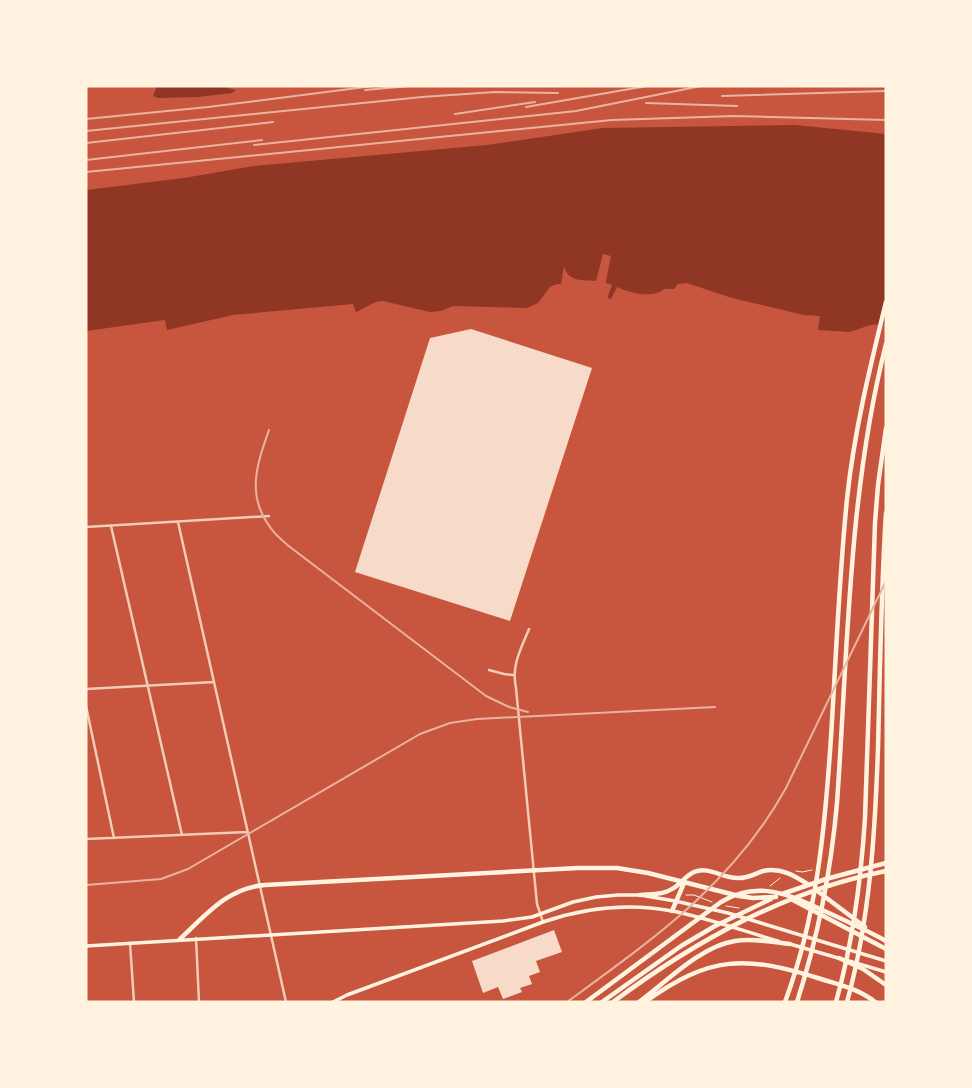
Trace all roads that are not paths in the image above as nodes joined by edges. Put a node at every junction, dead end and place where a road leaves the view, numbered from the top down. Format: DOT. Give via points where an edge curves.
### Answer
graph roads {
  1 [pos="886,302"];
  2 [pos="886,344"];
  3 [pos="886,428"];
  4 [pos="886,513"];
  5 [pos="269,516"];
  6 [pos="178,522"];
  7 [pos="111,526"];
  8 [pos="86,527"];
  9 [pos="529,629"];
  10 [pos="489,670"];
  11 [pos="513,675"];
  12 [pos="214,682"];
  13 [pos="149,685"];
  14 [pos="86,689"];
  15 [pos="86,706"];
  16 [pos="248,832"];
  17 [pos="182,835"];
  18 [pos="114,838"];
  19 [pos="86,839"];
  20 [pos="886,863"];
  21 [pos="886,871"];
  22 [pos="688,876"];
  23 [pos="259,885"];
  24 [pos="640,895"];
  25 [pos="778,895"];
  26 [pos="676,901"];
  27 [pos="672,911"];
  28 [pos="540,915"];
  29 [pos="543,922"];
  30 [pos="271,934"];
  31 [pos="874,934"];
  32 [pos="196,938"];
  33 [pos="180,939"];
  34 [pos="886,941"];
  35 [pos="130,943"];
  36 [pos="790,944"];
  37 [pos="86,946"];
  38 [pos="886,949"];
  39 [pos="839,958"];
  40 [pos="886,961"];
  41 [pos="886,972"];
  42 [pos="886,985"];
  43 [pos="836,1000"];
  44 [pos="134,1002"];
  45 [pos="199,1002"];
  46 [pos="286,1002"];
  47 [pos="333,1002"];
  48 [pos="586,1002"];
  49 [pos="602,1002"];
  50 [pos="613,1002"];
  51 [pos="639,1002"];
  52 [pos="645,1002"];
  53 [pos="785,1002"];
  54 [pos="797,1002"];
  55 [pos="847,1002"];
  56 [pos="875,1002"];
  1 -- 53 [label="highway" via="850,472 825,828 811,914"];
  2 -- 54 [label="highway" via="858,497 832,855 821,919"];
  3 -- 43 [label="highway" via="874,536 861,866 852,937"];
  4 -- 55 [label="highway" via="873,852 864,928"];
  5 -- 6 [label="street"];
  6 -- 7 [label="street"];
  6 -- 12 [label="street"];
  7 -- 8 [label="street"];
  7 -- 13 [label="street"];
  9 -- 11 [label="street"];
  10 -- 11 [label="street"];
  11 -- 28 [label="street"];
  12 -- 13 [label="street"];
  12 -- 16 [label="street"];
  13 -- 14 [label="street"];
  13 -- 17 [label="street"];
  15 -- 18 [label="street"];
  16 -- 17 [label="street"];
  16 -- 23 [label="street"];
  17 -- 18 [label="street"];
  18 -- 19 [label="street"];
  20 -- 25 [label="highway"];
  21 -- 50 [label="highway" via="796,897 742,920"];
  22 -- 24 [label="highway" via="671,890"];
  22 -- 26 [label="highway"];
  22 -- 31 [label="highway" via="701,871 738,878 767,870 784,872 814,888"];
  23 -- 25 [label="highway" via="578,868 656,874 753,898"];
  23 -- 30 [label="street"];
  23 -- 33 [label="highway" via="224,899"];
  24 -- 26 [label="main road"];
  24 -- 28 [label="main road" via="596,897"];
  25 -- 31 [label="highway" via="798,899"];
  25 -- 38 [label="highway"];
  25 -- 48 [label="highway" via="758,891 721,902"];
  25 -- 49 [label="highway" via="681,946"];
  26 -- 27 [label="highway"];
  26 -- 40 [label="main road"];
  27 -- 29 [label="main road" via="604,908"];
  27 -- 36 [label="main road"];
  28 -- 29 [label="street"];
  28 -- 30 [label="main road"];
  29 -- 47 [label="main road"];
  30 -- 32 [label="main road"];
  30 -- 46 [label="street"];
  31 -- 34 [label="highway"];
  32 -- 33 [label="main road"];
  32 -- 45 [label="street"];
  33 -- 35 [label="main road"];
  35 -- 37 [label="main road"];
  35 -- 44 [label="street"];
  36 -- 39 [label="main road"];
  36 -- 51 [label="highway" via="746,940 718,946"];
  39 -- 41 [label="main road"];
  39 -- 42 [label="highway"];
  52 -- 56 [label="highway" via="692,974 746,962 813,976"];
}
